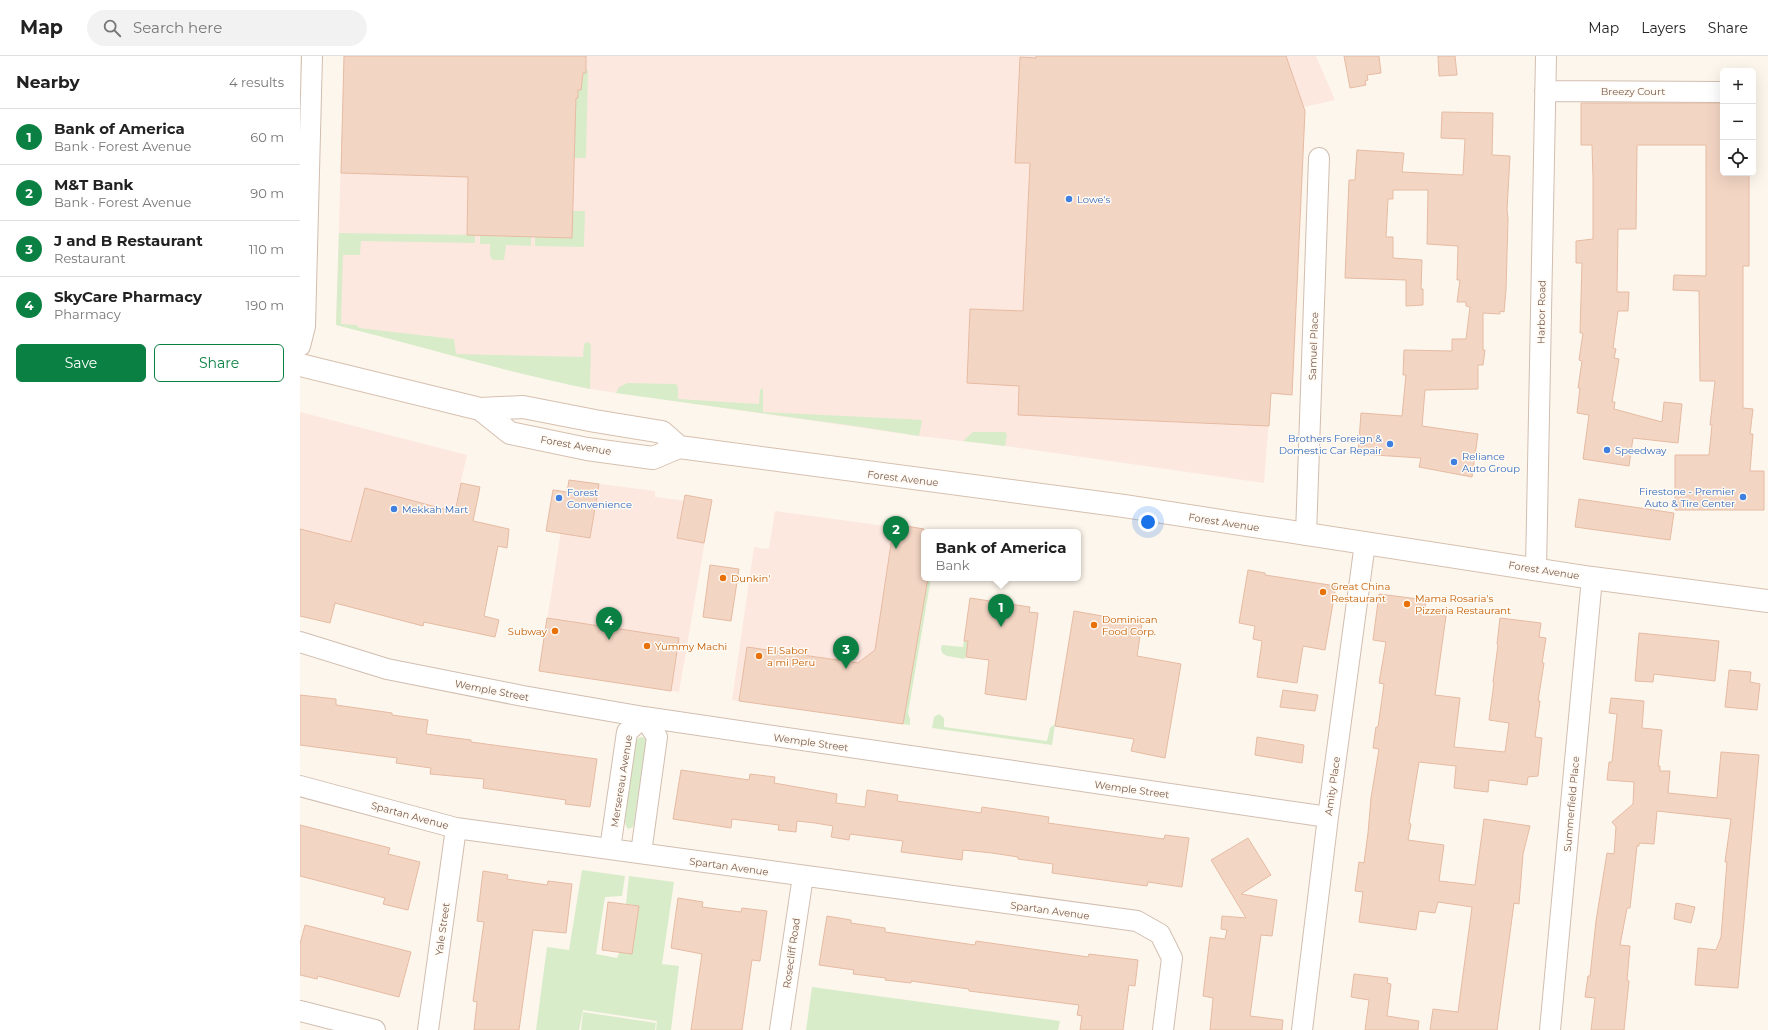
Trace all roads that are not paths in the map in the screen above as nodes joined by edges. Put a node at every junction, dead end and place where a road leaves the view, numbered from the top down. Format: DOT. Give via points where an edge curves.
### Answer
graph roads {
  1 [pos="312,56"];
  2 [pos="1546,56"];
  3 [pos="1545,91"];
  4 [pos="1720,92"];
  5 [pos="1319,158"];
  6 [pos="300,346"];
  7 [pos="300,365"];
  8 [pos="1306,535"];
  9 [pos="1365,543"];
  10 [pos="1536,568"];
  11 [pos="1592,578"];
  12 [pos="1768,601"];
  13 [pos="300,642"];
  14 [pos="644,717"];
  15 [pos="300,786"];
  16 [pos="1328,817"];
  17 [pos="456,828"];
  18 [pos="610,849"];
  19 [pos="641,853"];
  20 [pos="803,876"];
  21 [pos="300,1011"];
  22 [pos="375,1030"];
  23 [pos="428,1030"];
  24 [pos="780,1030"];
  25 [pos="1163,1030"];
  26 [pos="1302,1030"];
  27 [pos="1550,1030"];
  1 -- 6 [label="street" via="305,326"];
  2 -- 3 [label="street, Harbor Road"];
  3 -- 4 [label="street, Breezy Court"];
  3 -- 10 [label="street, Harbor Road"];
  5 -- 8 [label="street, Samuel Place"];
  7 -- 8 [label="main road, Forest Avenue" via="480,409 523,407 662,432 679,447 1124,506"];
  8 -- 9 [label="main road, Forest Avenue"];
  9 -- 10 [label="main road, Forest Avenue"];
  9 -- 16 [label="street, Amity Place"];
  10 -- 11 [label="main road, Forest Avenue"];
  11 -- 12 [label="main road, Forest Avenue"];
  11 -- 27 [label="street, Summerfield Place"];
  13 -- 14 [label="street, Wemple Street" via="386,669"];
  14 -- 16 [label="street, Wemple Street"];
  14 -- 18 [label="street, Mersereau Avenue" via="627,732"];
  14 -- 19 [label="street" via="656,737"];
  15 -- 17 [label="street, Spartan Avenue"];
  16 -- 26 [label="street, Amity Place"];
  17 -- 18 [label="street, Spartan Avenue"];
  17 -- 23 [label="street, Yale Street"];
  18 -- 19 [label="street, Spartan Avenue"];
  19 -- 20 [label="street, Spartan Avenue"];
  20 -- 24 [label="street, Rosecliff Road"];
  20 -- 25 [label="street, Spartan Avenue" via="1137,921 1160,934 1172,958"];
  21 -- 22 [label="street"];
}
